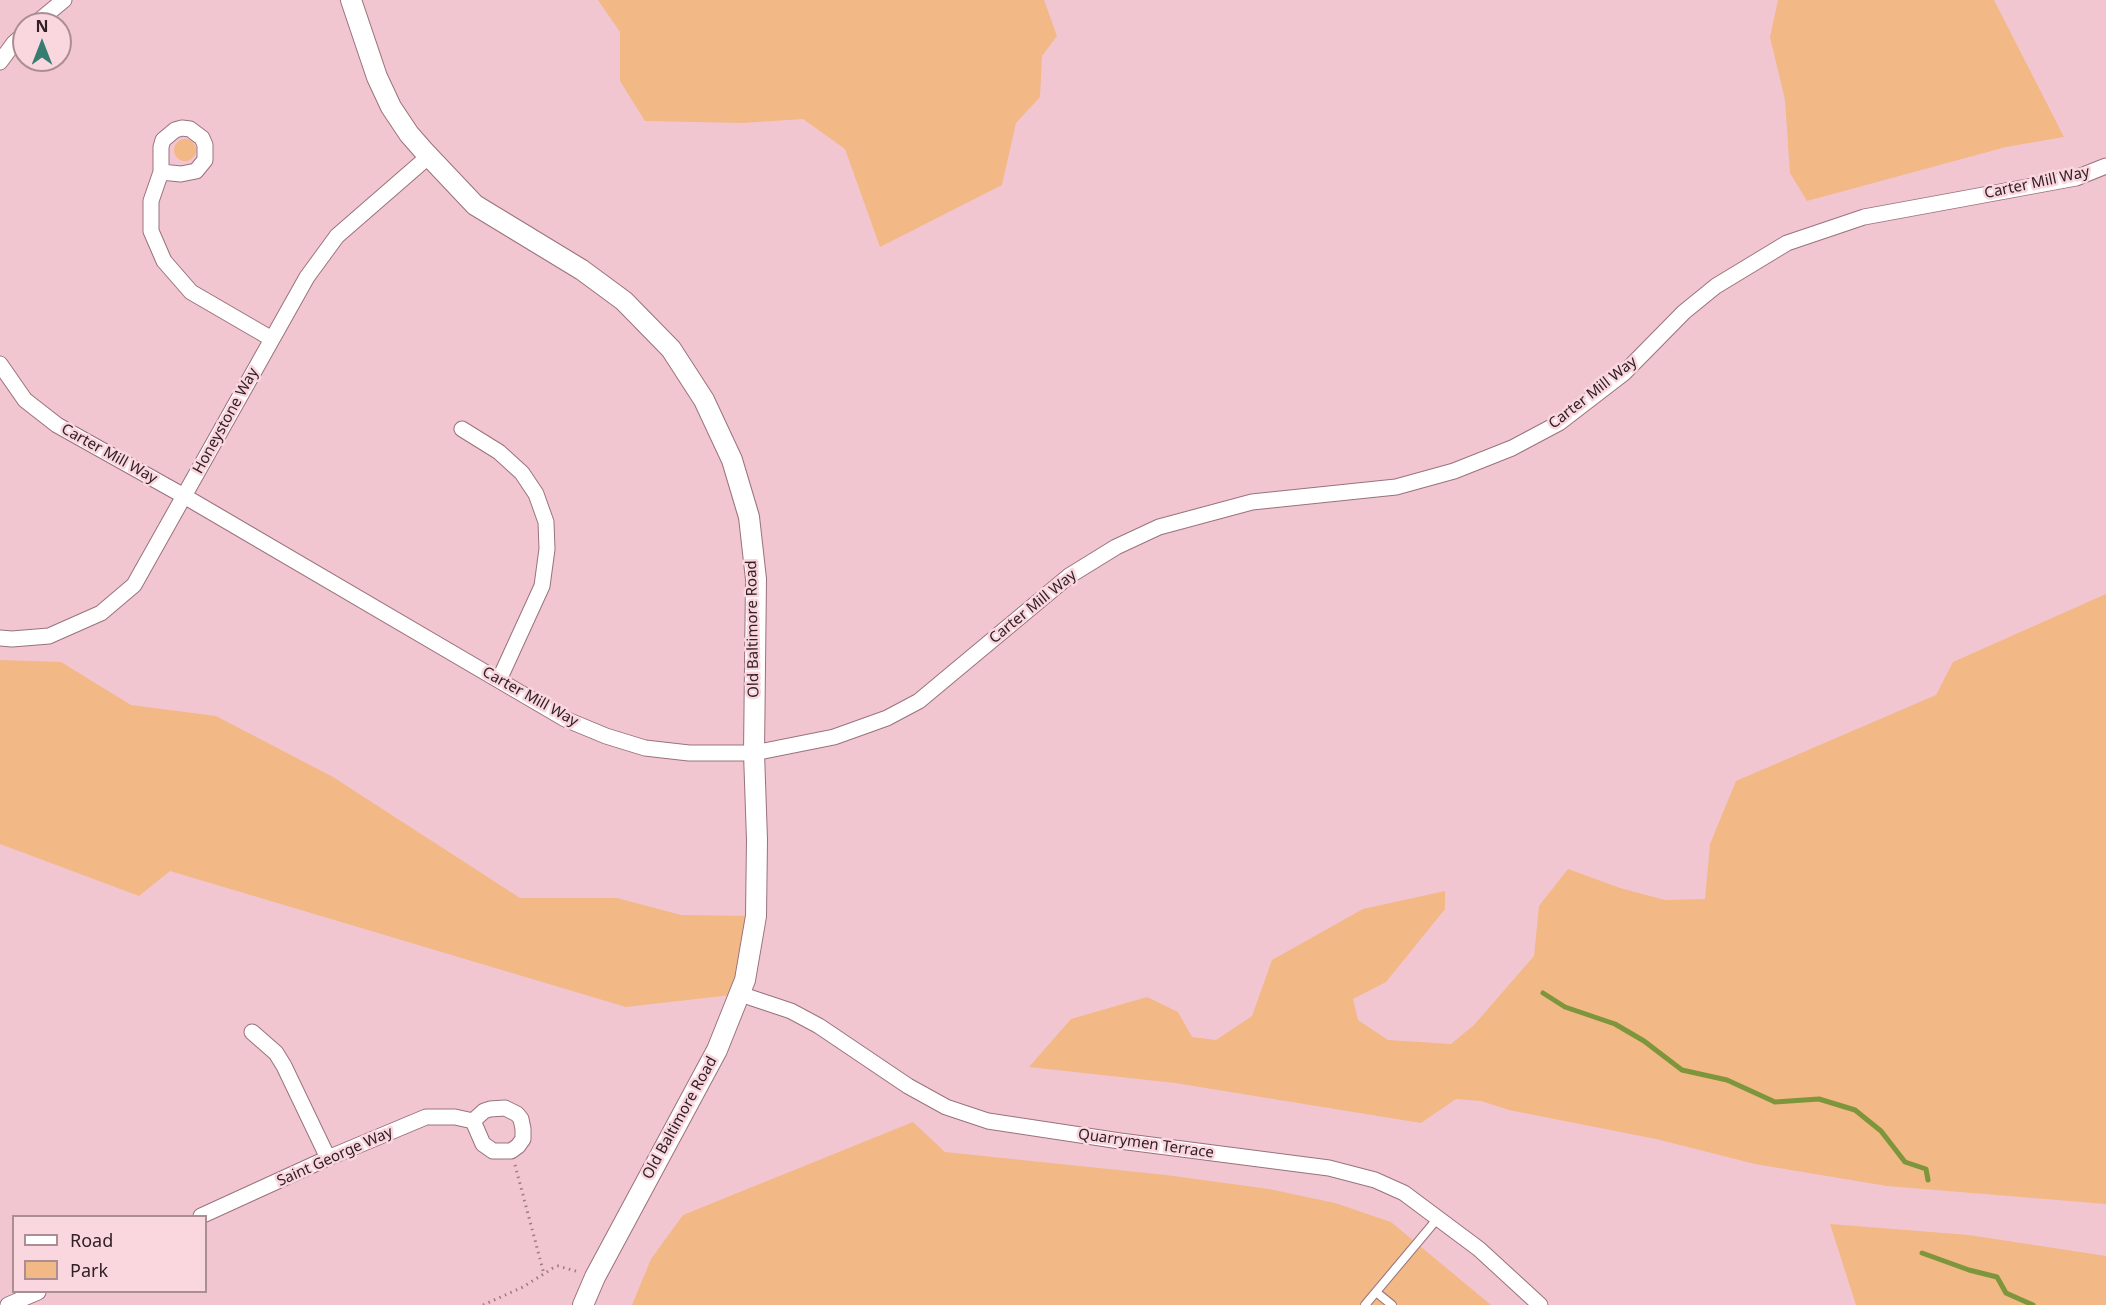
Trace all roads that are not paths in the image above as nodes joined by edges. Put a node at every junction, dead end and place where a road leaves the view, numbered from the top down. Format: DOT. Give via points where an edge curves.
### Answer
graph roads {
  1 [pos="351,0"];
  2 [pos="12,46"];
  3 [pos="0,62"];
  4 [pos="429,156"];
  5 [pos="2106,166"];
  6 [pos="161,172"];
  7 [pos="272,339"];
  8 [pos="0,364"];
  9 [pos="462,429"];
  10 [pos="184,496"];
  11 [pos="0,638"];
  12 [pos="499,680"];
  13 [pos="754,753"];
  14 [pos="740,994"];
  15 [pos="252,1032"];
  16 [pos="473,1121"];
  17 [pos="328,1158"];
  18 [pos="203,1215"];
  19 [pos="1438,1218"];
  20 [pos="1376,1292"];
  21 [pos="36,1293"];
  22 [pos="8,1305"];
  23 [pos="583,1305"];
  24 [pos="1365,1305"];
  25 [pos="1392,1305"];
  26 [pos="1540,1305"];
  1 -- 4 [label="street, Old Baltimore Road" via="391,106"];
  2 -- 3 [label="street"];
  4 -- 7 [label="street, Honeystone Way" via="337,236"];
  4 -- 13 [label="street, Old Baltimore Road" via="475,205 582,270 624,301 670,349 704,400 732,460 749,518 756,579"];
  5 -- 13 [label="street, Carter Mill Way" via="2076,178 1864,217 1787,243 1716,286 1684,312 1624,373 1559,423 1512,448 1454,471 1396,487 1252,502 1159,527 1069,576 919,701 834,738"];
  6 -- 7 [label="street" via="151,201 151,231 164,261 190,291"];
  7 -- 10 [label="street, Honeystone Way"];
  8 -- 10 [label="street, Carter Mill Way" via="25,400 57,425"];
  9 -- 12 [label="street" via="499,452 522,473 536,494 546,522 542,586"];
  10 -- 11 [label="street, Honeystone Way" via="134,585 100,613 49,636"];
  10 -- 12 [label="street, Carter Mill Way"];
  12 -- 13 [label="street, Carter Mill Way" via="565,719 645,748"];
  13 -- 14 [label="street, Old Baltimore Road" via="756,916"];
  14 -- 19 [label="street, Quarrymen Terrace" via="791,1011 927,1097 988,1121 1329,1168 1375,1180 1404,1193"];
  14 -- 23 [label="street, Old Baltimore Road" via="717,1050"];
  15 -- 17 [label="street" via="276,1053 284,1066"];
  16 -- 16 [label="street" via="483,1111 505,1108 517,1114 524,1134 511,1151 493,1151 478,1136"];
  16 -- 17 [label="street, Saint George Way" via="426,1117"];
  17 -- 18 [label="street, Saint George Way"];
  19 -- 20 [label="lane"];
  19 -- 26 [label="street, Quarrymen Terrace" via="1479,1249"];
  20 -- 24 [label="lane"];
  20 -- 25 [label="lane"];
  21 -- 22 [label="street"];
}
